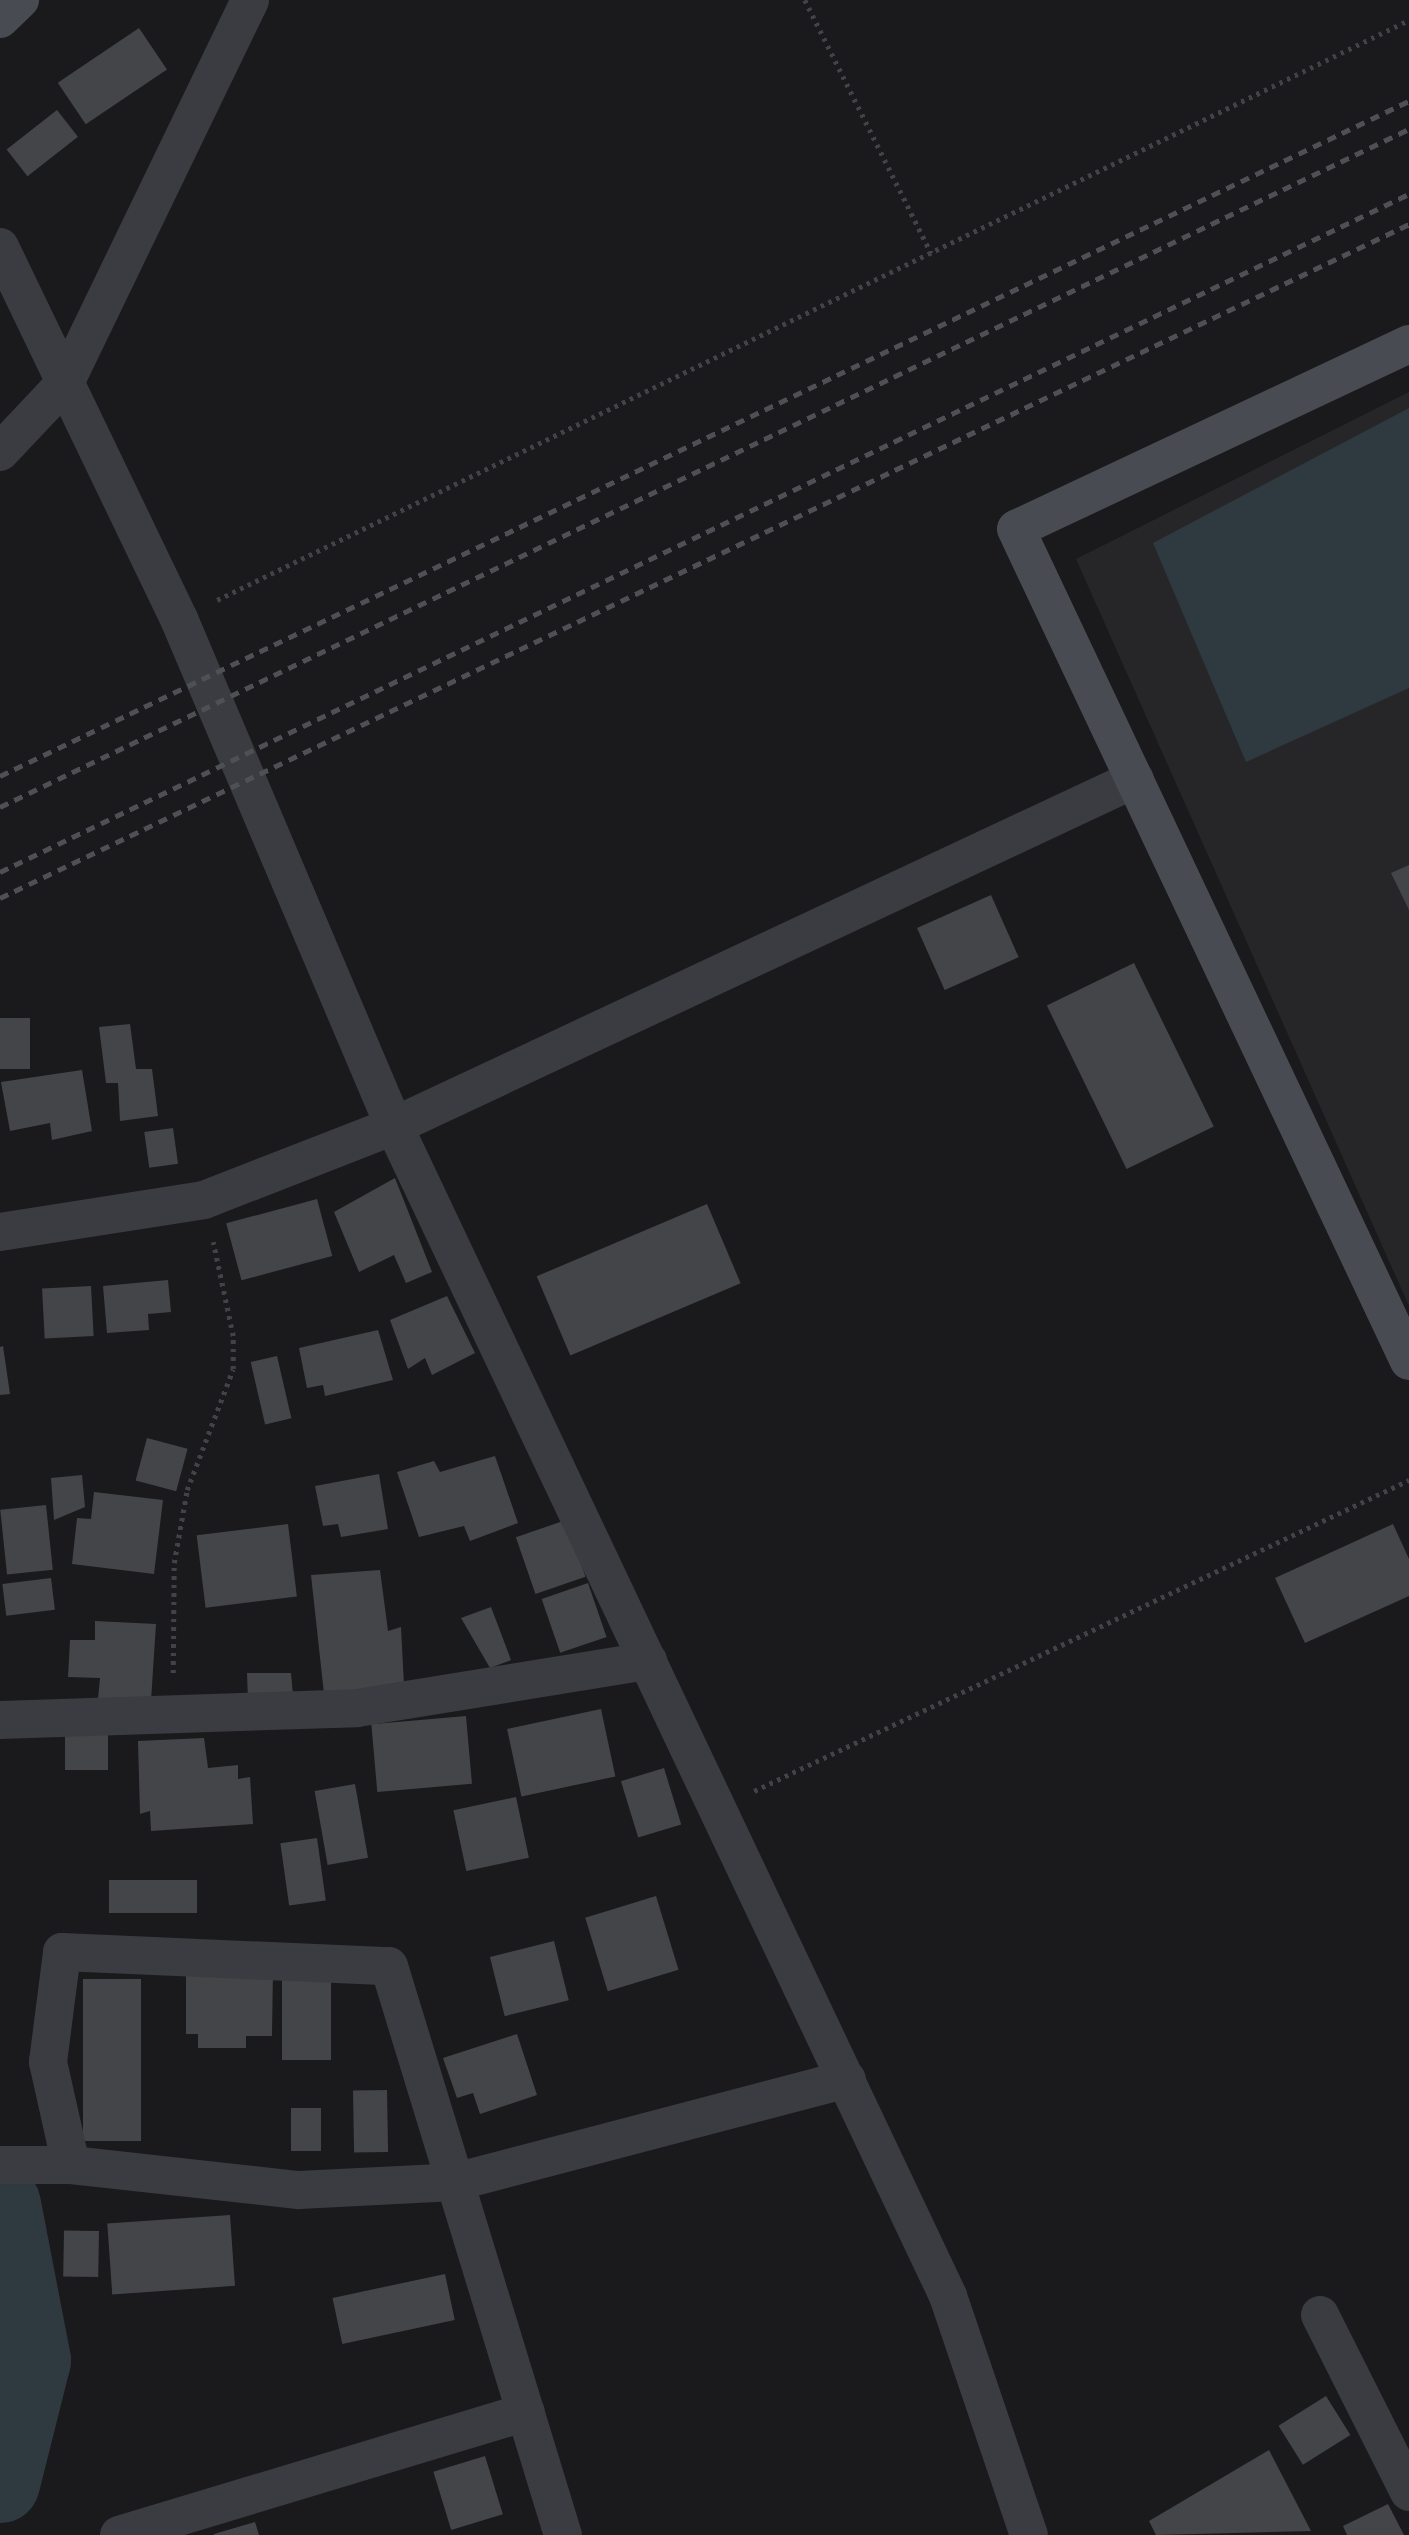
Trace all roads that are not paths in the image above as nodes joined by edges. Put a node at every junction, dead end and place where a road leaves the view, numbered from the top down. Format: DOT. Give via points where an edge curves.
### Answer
graph roads {
  1 [pos="20,0"];
  2 [pos="250,0"];
  3 [pos="0,19"];
  4 [pos="0,247"];
  5 [pos="1409,344"];
  6 [pos="65,383"];
  7 [pos="0,452"];
  8 [pos="1135,779"];
  9 [pos="394,1126"];
  10 [pos="0,1232"];
  11 [pos="1409,1361"];
  12 [pos="648,1661"];
  13 [pos="0,1720"];
  14 [pos="847,2079"];
  15 [pos="0,2165"];
  16 [pos="71,2165"];
  17 [pos="455,2182"];
  18 [pos="1320,2315"];
  19 [pos="526,2412"];
  20 [pos="1409,2492"];
  21 [pos="119,2535"];
  22 [pos="564,2535"];
  23 [pos="1029,2535"];
  1 -- 3 [label="street"];
  2 -- 6 [label="street"];
  4 -- 6 [label="street"];
  5 -- 8 [label="street" via="1016,530"];
  6 -- 7 [label="street"];
  6 -- 9 [label="street" via="179,619"];
  8 -- 9 [label="street"];
  8 -- 11 [label="street"];
  9 -- 10 [label="street" via="204,1200"];
  9 -- 12 [label="street"];
  12 -- 13 [label="street" via="357,1708"];
  12 -- 14 [label="street"];
  14 -- 17 [label="street"];
  14 -- 23 [label="street" via="948,2296"];
  15 -- 16 [label="street"];
  16 -- 17 [label="street" via="299,2190"];
  16 -- 17 [label="street" via="48,2062 62,1952 389,1966"];
  17 -- 19 [label="street"];
  18 -- 20 [label="street"];
  19 -- 21 [label="street"];
  19 -- 22 [label="street"];
}
